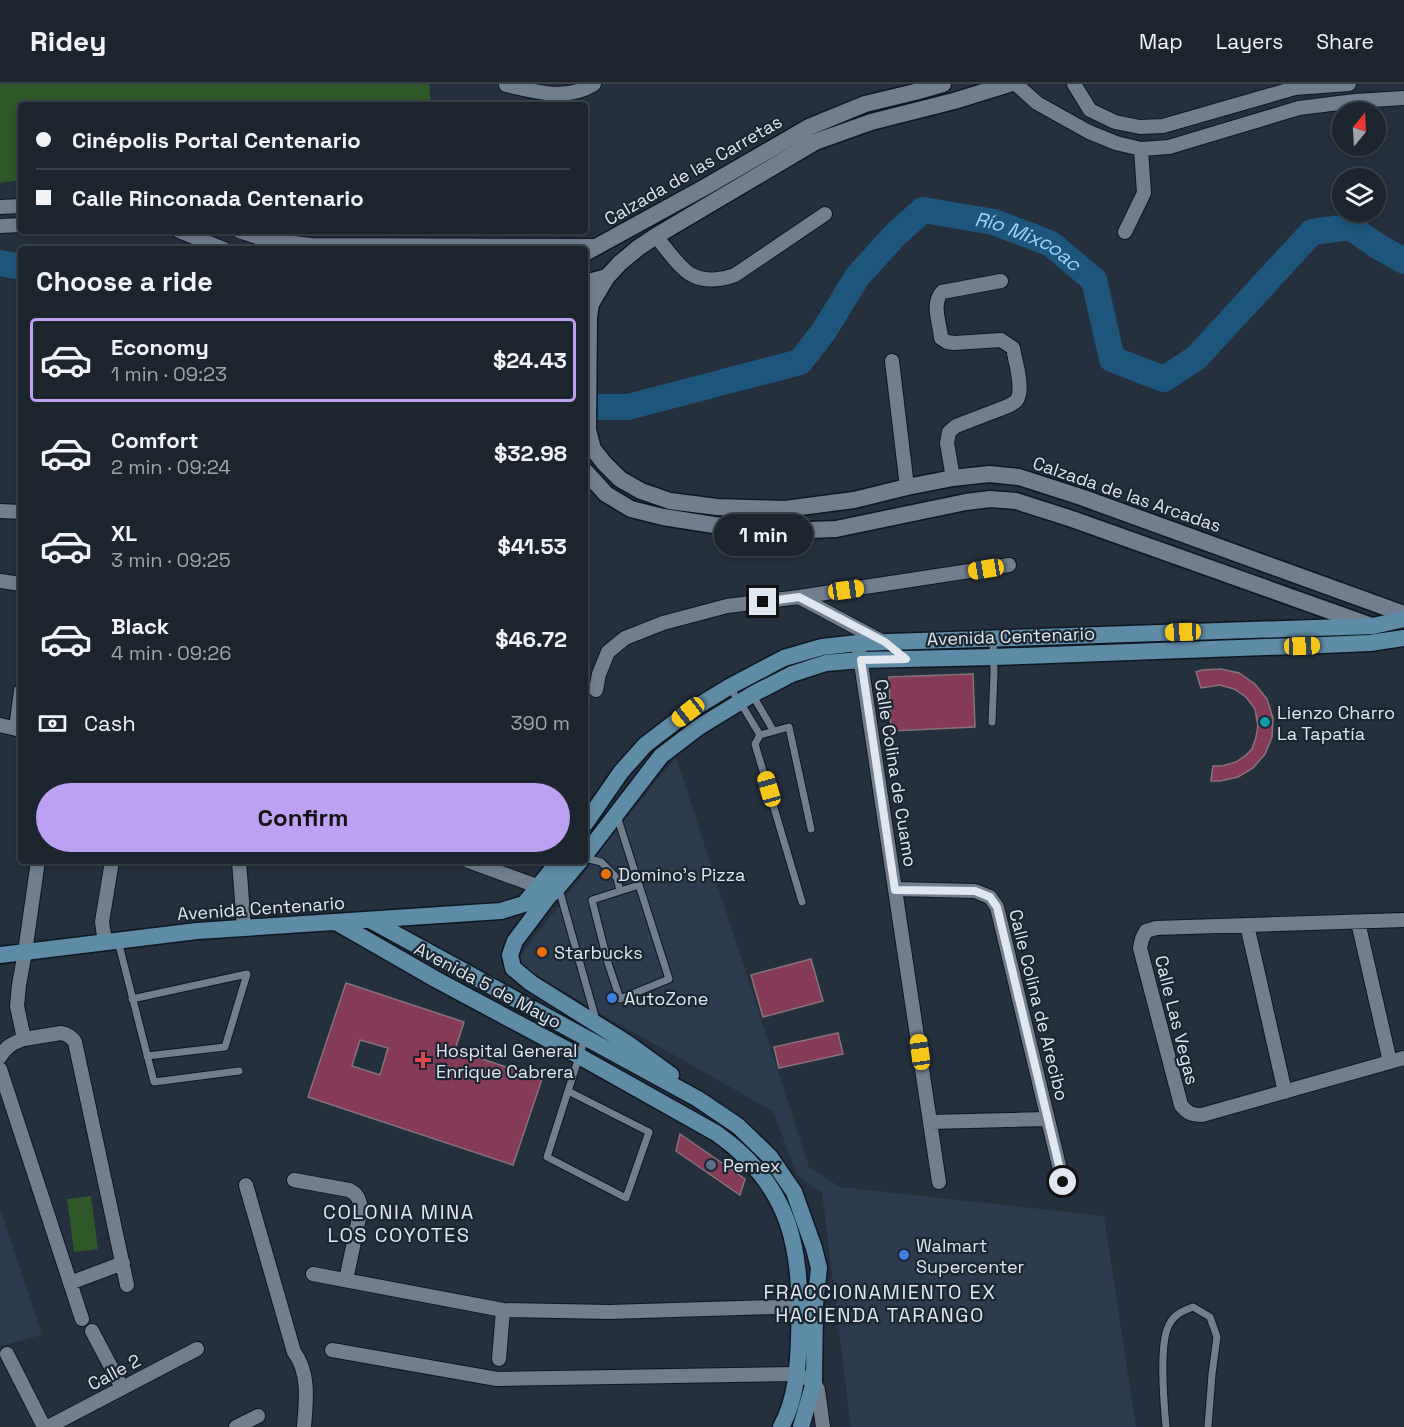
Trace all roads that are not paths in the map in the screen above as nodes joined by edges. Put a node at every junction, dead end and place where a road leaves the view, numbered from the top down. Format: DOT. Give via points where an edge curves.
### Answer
graph roads {
  1 [pos="594,84"];
  2 [pos="943,84"];
  3 [pos="1009,84"];
  4 [pos="1016,84"];
  5 [pos="1074,84"];
  6 [pos="1349,84"];
  7 [pos="1354,84"];
  8 [pos="506,85"];
  9 [pos="1404,98"];
  10 [pos="1355,101"];
  11 [pos="1141,149"];
  12 [pos="18,206"];
  13 [pos="0,207"];
  14 [pos="825,214"];
  15 [pos="18,225"];
  16 [pos="0,226"];
  17 [pos="1125,232"];
  18 [pos="186,234"];
  19 [pos="248,234"];
  20 [pos="656,236"];
  21 [pos="216,246"];
  22 [pos="367,246"];
  23 [pos="592,250"];
  24 [pos="607,277"];
  25 [pos="1001,281"];
  26 [pos="588,282"];
  27 [pos="892,361"];
  28 [pos="588,474"];
  29 [pos="953,478"];
  30 [pos="907,487"];
  31 [pos="1081,497"];
  32 [pos="0,511"];
  33 [pos="18,512"];
  34 [pos="1072,519"];
  35 [pos="1009,566"];
  36 [pos="0,581"];
  37 [pos="18,584"];
  38 [pos="799,597"];
  39 [pos="1404,614"];
  40 [pos="1404,620"];
  41 [pos="1373,626"];
  42 [pos="1404,638"];
  43 [pos="993,639"];
  44 [pos="885,642"];
  45 [pos="860,652"];
  46 [pos="994,657"];
  47 [pos="906,659"];
  48 [pos="736,683"];
  49 [pos="596,690"];
  50 [pos="747,698"];
  51 [pos="992,722"];
  52 [pos="0,724"];
  53 [pos="18,730"];
  54 [pos="773,730"];
  55 [pos="760,735"];
  56 [pos="616,814"];
  57 [pos="588,820"];
  58 [pos="811,829"];
  59 [pos="588,852"];
  60 [pos="588,857"];
  61 [pos="38,864"];
  62 [pos="112,864"];
  63 [pos="239,864"];
  64 [pos="476,864"];
  65 [pos="558,864"];
  66 [pos="577,864"];
  67 [pos="639,885"];
  68 [pos="548,890"];
  69 [pos="895,890"];
  70 [pos="620,891"];
  71 [pos="802,902"];
  72 [pos="370,920"];
  73 [pos="1404,920"];
  74 [pos="336,922"];
  75 [pos="1358,922"];
  76 [pos="1247,925"];
  77 [pos="244,928"];
  78 [pos="111,941"];
  79 [pos="25,952"];
  80 [pos="0,955"];
  81 [pos="132,999"];
  82 [pos="598,1025"];
  83 [pos="585,1038"];
  84 [pos="24,1039"];
  85 [pos="147,1056"];
  86 [pos="579,1056"];
  87 [pos="0,1057"];
  88 [pos="1397,1060"];
  89 [pos="0,1069"];
  90 [pos="239,1071"];
  91 [pos="568,1091"];
  92 [pos="1285,1092"];
  93 [pos="698,1099"];
  94 [pos="1048,1119"];
  95 [pos="930,1122"];
  96 [pos="775,1178"];
  97 [pos="294,1180"];
  98 [pos="939,1182"];
  99 [pos="1063,1182"];
  100 [pos="246,1185"];
  101 [pos="123,1263"];
  102 [pos="313,1274"];
  103 [pos="346,1280"];
  104 [pos="70,1283"];
  105 [pos="127,1285"];
  106 [pos="808,1306"];
  107 [pos="503,1310"];
  108 [pos="82,1319"];
  109 [pos="92,1331"];
  110 [pos="197,1349"];
  111 [pos="332,1350"];
  112 [pos="8,1354"];
  113 [pos="499,1359"];
  114 [pos="797,1374"];
  115 [pos="814,1382"];
  116 [pos="122,1388"];
  117 [pos="258,1416"];
  118 [pos="46,1427"];
  119 [pos="236,1427"];
  120 [pos="304,1427"];
  121 [pos="782,1427"];
  122 [pos="801,1427"];
  123 [pos="823,1427"];
  124 [pos="1166,1427"];
  125 [pos="1208,1427"];
  1 -- 8 [label="street" via="566,94 539,93"];
  2 -- 23 [label="street, Calzada de las Carretas" via="865,104 809,127"];
  3 -- 20 [label="street, Calzada de las Carretas" via="871,122 815,142"];
  4 -- 11 [label="street" via="1037,103 1089,132"];
  5 -- 6 [label="street" via="1090,110 1115,122 1140,127 1163,126 1295,88"];
  7 -- 10 [label="street"];
  9 -- 10 [label="street"];
  10 -- 11 [label="street" via="1299,108 1169,147"];
  11 -- 17 [label="street" via="1144,193"];
  12 -- 13 [label="street"];
  14 -- 20 [label="street" via="723,280 692,275"];
  15 -- 16 [label="street"];
  18 -- 21 [label="street"];
  19 -- 22 [label="street, Calzada de las Carretas" via="311,245"];
  20 -- 24 [label="street, Calzada de las Carretas"];
  24 -- 26 [label="street, Calzada de las Carretas"];
  24 -- 30 [label="street, Calzada de las Arcadas" via="591,304 589,317 588,430 593,449 620,479 670,501 784,509 854,501"];
  25 -- 29 [label="street" via="942,292 935,304 941,338 947,342 1001,340 1013,348 1020,385 1016,401 949,432"];
  27 -- 30 [label="street"];
  28 -- 34 [label="street" via="606,494 632,509 714,525 782,531 836,528 990,499 1016,501"];
  29 -- 30 [label="street, Calzada de las Arcadas"];
  29 -- 31 [label="street, Calzada de las Arcadas" via="989,474 1019,477"];
  31 -- 34 [label="street"];
  31 -- 39 [label="street, Calzada de las Arcadas"];
  32 -- 33 [label="street"];
  34 -- 41 [label="street"];
  35 -- 38 [label="street"];
  36 -- 37 [label="street"];
  38 -- 44 [label="street"];
  38 -- 49 [label="street" via="727,606 625,638 608,652"];
  40 -- 41 [label="main road, Avenida Centenario"];
  41 -- 42 [label="street"];
  41 -- 43 [label="main road, Avenida Centenario"];
  42 -- 46 [label="main road, Avenida Centenario" via="1370,643"];
  43 -- 44 [label="main road, Avenida Centenario"];
  43 -- 46 [label="lane"];
  44 -- 45 [label="main road, Avenida Centenario"];
  44 -- 47 [label="street"];
  45 -- 47 [label="main road, Avenida Centenario"];
  45 -- 48 [label="main road, Avenida Centenario" via="822,647 784,658"];
  45 -- 50 [label="main road, Avenida Centenario" via="792,674"];
  45 -- 69 [label="street, Calle Colina de Cuamo"];
  46 -- 47 [label="main road, Avenida Centenario"];
  46 -- 51 [label="lane"];
  48 -- 50 [label="lane"];
  48 -- 50 [label="lane"];
  48 -- 57 [label="main road, Avenida Centenario" via="688,712 645,745"];
  50 -- 54 [label="lane"];
  50 -- 55 [label="lane"];
  50 -- 56 [label="main road, Avenida Centenario" via="661,756"];
  52 -- 53 [label="street"];
  54 -- 55 [label="lane"];
  54 -- 58 [label="lane" via="789,727"];
  55 -- 71 [label="lane" via="755,744"];
  56 -- 59 [label="main road, Avenida Centenario"];
  56 -- 67 [label="lane"];
  60 -- 70 [label="lane" via="601,862 617,878"];
  61 -- 79 [label="street"];
  62 -- 78 [label="street" via="102,922"];
  63 -- 77 [label="street"];
  64 -- 68 [label="street"];
  65 -- 68 [label="main road, Avenida Centenario"];
  66 -- 68 [label="main road, Avenida Centenario"];
  67 -- 70 [label="lane"];
  67 -- 70 [label="lane" via="669,978 620,999 592,900"];
  68 -- 72 [label="main road, Avenida Centenario" via="501,911"];
  68 -- 82 [label="lane"];
  68 -- 82 [label="main road" via="515,941 510,955 513,968"];
  69 -- 94 [label="street, Calle Colina de Arecibo" via="975,891 990,897 997,907"];
  69 -- 95 [label="street, Calle Colina de Cuamo"];
  72 -- 74 [label="main road, Avenida Centenario"];
  72 -- 83 [label="main road, Avenida 5 de Mayo"];
  73 -- 75 [label="street, Calle Las Vegas"];
  74 -- 77 [label="main road, Avenida Centenario"];
  74 -- 86 [label="main road, Avenida 5 de Mayo"];
  75 -- 76 [label="street, Calle Las Vegas"];
  75 -- 88 [label="street"];
  76 -- 92 [label="street"];
  76 -- 92 [label="street, Calle Las Vegas" via="1156,928 1146,931 1140,948 1180,1105 1185,1111 1202,1115"];
  77 -- 78 [label="main road, Avenida Centenario"];
  78 -- 79 [label="main road, Avenida Centenario"];
  78 -- 81 [label="lane"];
  79 -- 80 [label="main road, Avenida Centenario"];
  79 -- 84 [label="street" via="17,1006"];
  81 -- 85 [label="lane"];
  81 -- 85 [label="lane" via="247,974 225,1047"];
  82 -- 93 [label="main road" via="664,1069"];
  83 -- 86 [label="lane"];
  83 -- 93 [label="main road, Avenida 5 de Mayo"];
  84 -- 87 [label="street" via="11,1044"];
  84 -- 101 [label="street" via="66,1034 75,1041"];
  85 -- 90 [label="lane" via="154,1082"];
  86 -- 91 [label="lane"];
  86 -- 96 [label="main road, Avenida 5 de Mayo" via="716,1133"];
  88 -- 92 [label="street, Calle Las Vegas"];
  89 -- 104 [label="street"];
  91 -- 91 [label="lane" via="649,1132 626,1198 548,1157"];
  93 -- 96 [label="main road, Avenida 5 de Mayo" via="748,1134 770,1157"];
  94 -- 95 [label="street"];
  94 -- 99 [label="street, Calle Colina de Arecibo"];
  95 -- 98 [label="street, Calle Colina de Cuamo"];
  96 -- 106 [label="main road, Avenida 5 de Mayo"];
  97 -- 103 [label="street" via="356,1193 361,1208"];
  100 -- 120 [label="street" via="294,1352 302,1366 307,1395"];
  101 -- 104 [label="street"];
  101 -- 105 [label="street"];
  102 -- 103 [label="street"];
  103 -- 107 [label="street"];
  104 -- 108 [label="street"];
  106 -- 107 [label="street" via="609,1312"];
  106 -- 114 [label="main road, Avenida 5 de Mayo"];
  106 -- 115 [label="main road, Avenida 5 de Mayo"];
  107 -- 113 [label="street"];
  109 -- 116 [label="street"];
  110 -- 116 [label="street, Calle 2"];
  111 -- 114 [label="street" via="497,1379"];
  112 -- 118 [label="street"];
  114 -- 115 [label="street"];
  114 -- 121 [label="main road, Avenida 5 de Mayo"];
  115 -- 122 [label="main road, Avenida 5 de Mayo"];
  115 -- 123 [label="street"];
  116 -- 118 [label="street, Calle 2"];
  117 -- 119 [label="street"];
  124 -- 125 [label="lane" via="1162,1391 1164,1342 1169,1324 1180,1312 1193,1307 1210,1317 1217,1337"];
}
